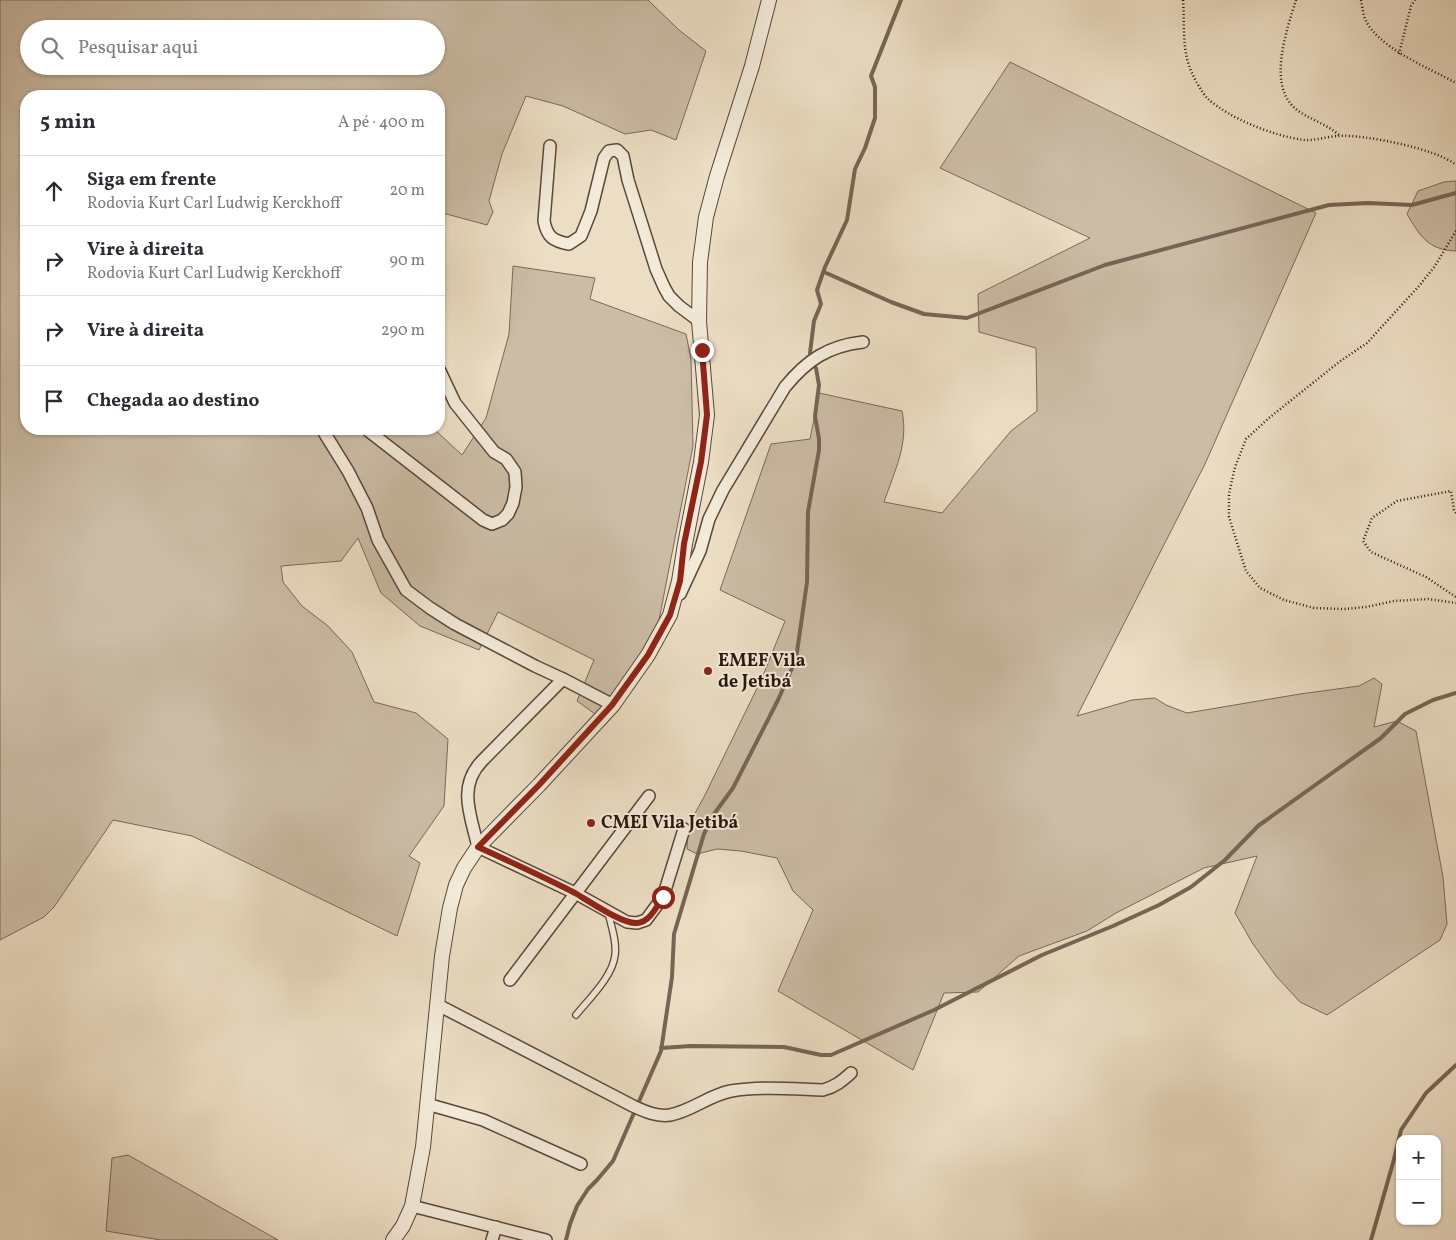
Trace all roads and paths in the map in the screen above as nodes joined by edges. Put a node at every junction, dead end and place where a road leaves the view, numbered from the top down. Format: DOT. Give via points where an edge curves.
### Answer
graph roads {
  1 [pos="770,0"];
  2 [pos="1183,0"];
  3 [pos="1296,0"];
  4 [pos="1361,0"];
  5 [pos="1415,0"];
  6 [pos="1399,54"];
  7 [pos="1456,83"];
  8 [pos="1340,136"];
  9 [pos="550,146"];
  10 [pos="1456,165"];
  11 [pos="1456,231"];
  12 [pos="699,321"];
  13 [pos="863,342"];
  14 [pos="445,382"];
  15 [pos="326,435"];
  16 [pos="374,435"];
  17 [pos="1456,512"];
  18 [pos="1456,597"];
  19 [pos="1456,603"];
  20 [pos="670,615"];
  21 [pos="563,679"];
  22 [pos="612,705"];
  23 [pos="649,796"];
  24 [pos="684,830"];
  25 [pos="478,847"];
  26 [pos="575,893"];
  27 [pos="608,912"];
  28 [pos="510,980"];
  29 [pos="438,1005"];
  30 [pos="576,1015"];
  31 [pos="850,1073"];
  32 [pos="427,1104"];
  33 [pos="581,1164"];
  34 [pos="412,1206"];
  35 [pos="496,1227"];
  36 [pos="393,1240"];
  37 [pos="492,1240"];
  38 [pos="546,1240"];
  1 -- 12 [label="street" via="706,217 700,262"];
  2 -- 8 [label="path" via="1185,51 1192,74 1206,97 1230,114 1281,135 1306,140"];
  3 -- 8 [label="path" via="1284,38 1280,66 1283,90 1296,109 1331,127"];
  4 -- 6 [label="path" via="1366,20"];
  5 -- 6 [label="path"];
  6 -- 7 [label="path"];
  8 -- 10 [label="path" via="1412,147"];
  9 -- 12 [label="street" via="544,221 546,232 558,242 570,244 581,236 591,211 604,158 610,151 617,150 623,156 650,251 664,287 679,306"];
  11 -- 19 [label="path" via="1435,266 1367,343 1302,391 1246,439 1229,494 1229,518 1246,571 1260,588 1284,600 1314,608 1344,609 1420,599"];
  12 -- 20 [label="street" via="707,415 680,581"];
  13 -- 20 [label="street" via="836,348 813,359 785,387 709,519 700,551"];
  14 -- 16 [label="street" via="455,403 514,472 513,503 502,520 492,524 483,520"];
  15 -- 21 [label="street" via="348,471 367,508 378,540 406,590 455,624"];
  17 -- 18 [label="path" via="1451,491 1397,501 1372,518 1363,540 1371,552 1426,577"];
  20 -- 22 [label="street" via="648,655"];
  21 -- 22 [label="street"];
  21 -- 25 [label="street" via="474,769 468,782 467,799"];
  22 -- 25 [label="street"];
  23 -- 26 [label="street"];
  24 -- 27 [label="street" via="663,897 646,920 628,922"];
  25 -- 26 [label="street"];
  25 -- 29 [label="street" via="456,885 450,908"];
  26 -- 27 [label="street"];
  26 -- 28 [label="street"];
  27 -- 30 [label="lane" via="615,941 614,963"];
  29 -- 31 [label="street" via="633,1106 657,1115 670,1115 716,1094 732,1091 771,1088 823,1090 838,1085"];
  29 -- 32 [label="street"];
  32 -- 33 [label="street" via="483,1120"];
  32 -- 34 [label="street"];
  34 -- 35 [label="street"];
  34 -- 36 [label="street"];
  35 -- 37 [label="street"];
  35 -- 38 [label="street"];
}
